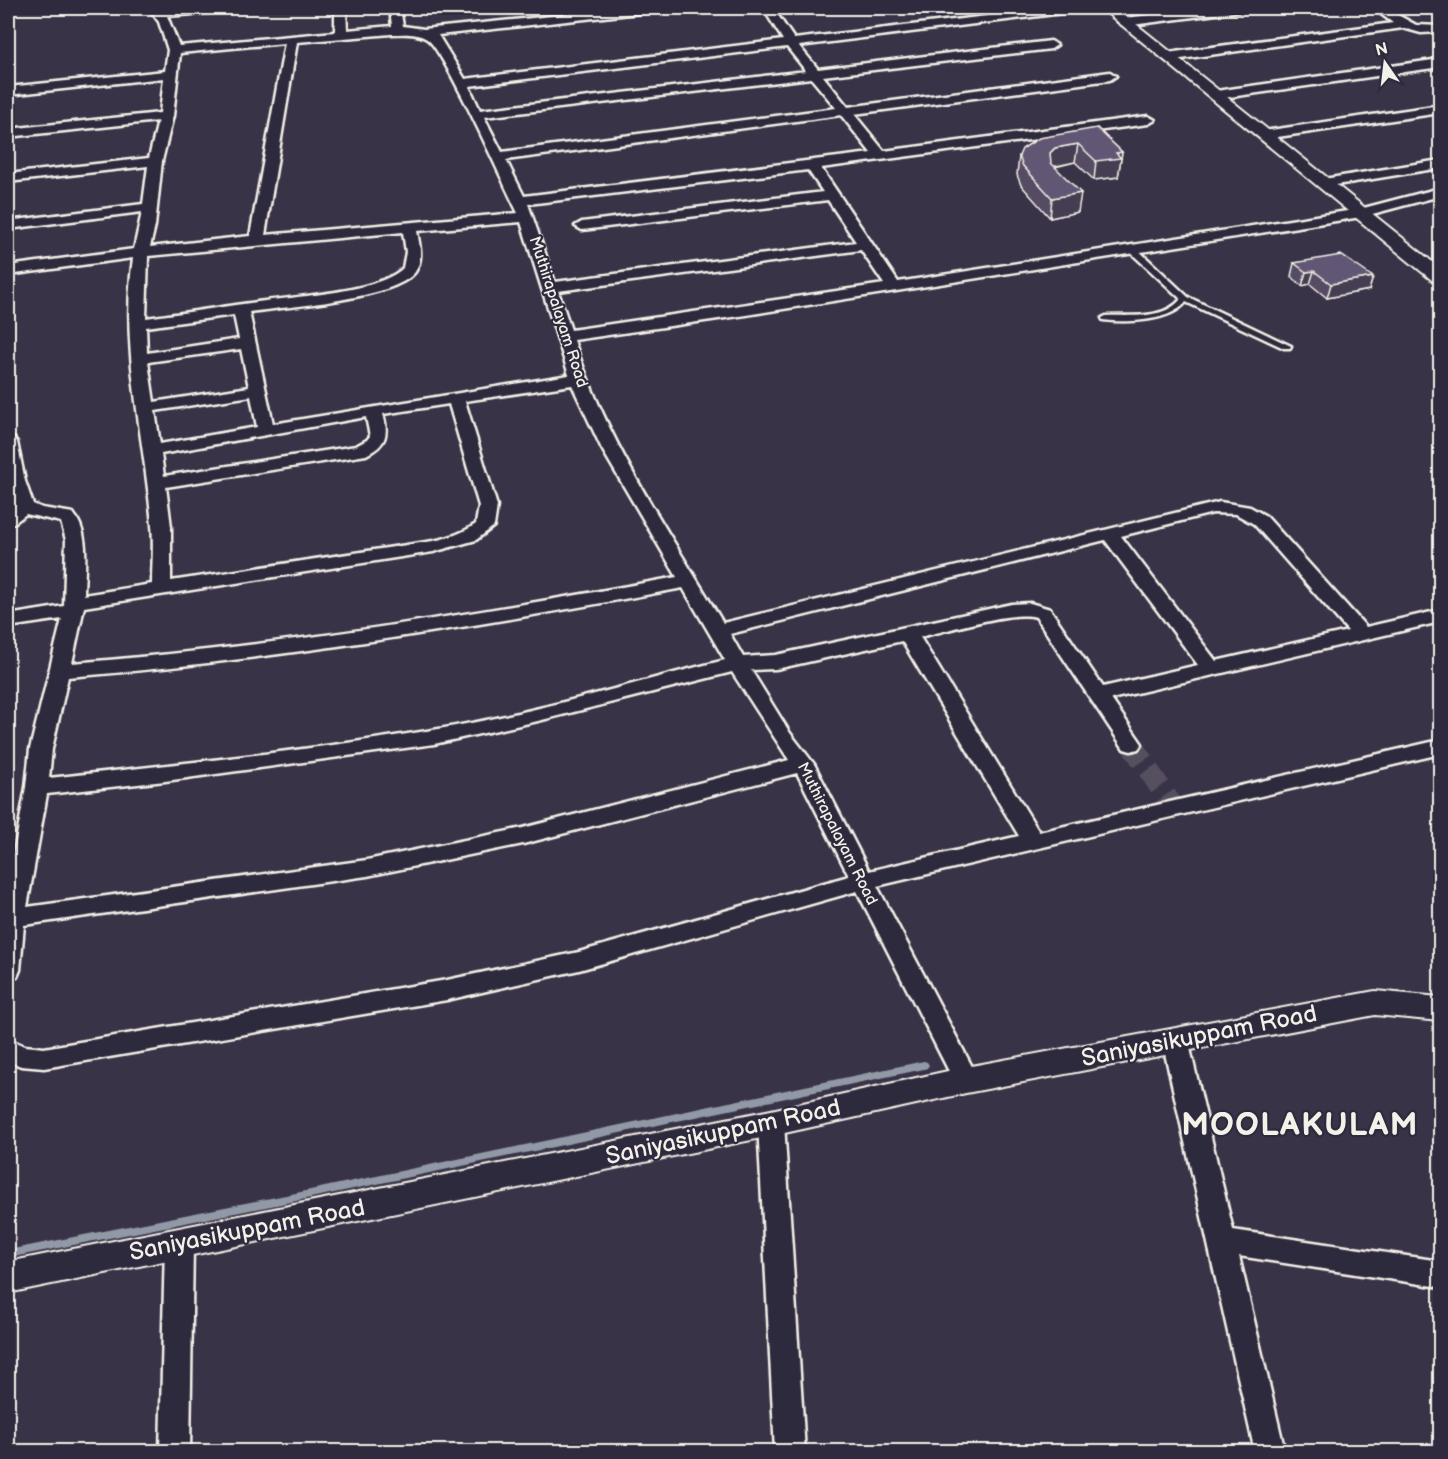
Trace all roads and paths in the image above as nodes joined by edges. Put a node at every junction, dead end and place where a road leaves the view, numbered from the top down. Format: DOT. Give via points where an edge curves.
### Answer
graph roads {
  1 [pos="236,8"];
  2 [pos="340,8"];
  3 [pos="395,8"];
  4 [pos="658,8"];
  5 [pos="768,8"];
  6 [pos="1079,8"];
  7 [pos="1108,8"];
  8 [pos="1240,8"];
  9 [pos="1377,8"];
  10 [pos="157,10"];
  11 [pos="1124,22"];
  12 [pos="1403,25"];
  13 [pos="1440,29"];
  14 [pos="398,30"];
  15 [pos="424,33"];
  16 [pos="340,34"];
  17 [pos="292,38"];
  18 [pos="791,44"];
  19 [pos="1051,45"];
  20 [pos="174,50"];
  21 [pos="1167,57"];
  22 [pos="1440,63"];
  23 [pos="171,74"];
  24 [pos="817,74"];
  25 [pos="1110,76"];
  26 [pos="461,83"];
  27 [pos="8,91"];
  28 [pos="1216,95"];
  29 [pos="1440,109"];
  30 [pos="847,112"];
  31 [pos="476,114"];
  32 [pos="166,116"];
  33 [pos="1148,120"];
  34 [pos="8,133"];
  35 [pos="1264,135"];
  36 [pos="880,155"];
  37 [pos="496,157"];
  38 [pos="155,161"];
  39 [pos="811,164"];
  40 [pos="1440,164"];
  41 [pos="8,178"];
  42 [pos="1324,183"];
  43 [pos="1440,192"];
  44 [pos="831,195"];
  45 [pos="150,207"];
  46 [pos="523,209"];
  47 [pos="1361,213"];
  48 [pos="8,225"];
  49 [pos="409,226"];
  50 [pos="582,226"];
  51 [pos="257,240"];
  52 [pos="863,245"];
  53 [pos="1131,248"];
  54 [pos="141,252"];
  55 [pos="8,271"];
  56 [pos="1440,278"];
  57 [pos="893,286"];
  58 [pos="551,287"];
  59 [pos="1185,299"];
  60 [pos="241,309"];
  61 [pos="1106,318"];
  62 [pos="137,324"];
  63 [pos="565,336"];
  64 [pos="248,343"];
  65 [pos="1287,346"];
  66 [pos="138,359"];
  67 [pos="578,379"];
  68 [pos="258,390"];
  69 [pos="456,398"];
  70 [pos="145,408"];
  71 [pos="373,411"];
  72 [pos="266,431"];
  73 [pos="8,442"];
  74 [pos="151,451"];
  75 [pos="12,481"];
  76 [pos="156,483"];
  77 [pos="25,507"];
  78 [pos="8,519"];
  79 [pos="1110,534"];
  80 [pos="688,581"];
  81 [pos="161,588"];
  82 [pos="75,606"];
  83 [pos="1440,616"];
  84 [pos="8,621"];
  85 [pos="718,631"];
  86 [pos="908,634"];
  87 [pos="1362,634"];
  88 [pos="736,664"];
  89 [pos="1210,669"];
  90 [pos="61,671"];
  91 [pos="1098,695"];
  92 [pos="1131,744"];
  93 [pos="1440,747"];
  94 [pos="803,764"];
  95 [pos="37,787"];
  96 [pos="1033,841"];
  97 [pos="861,881"];
  98 [pos="14,918"];
  99 [pos="8,970"];
  100 [pos="1440,1010"];
  101 [pos="1175,1040"];
  102 [pos="8,1049"];
  103 [pos="966,1080"];
  104 [pos="771,1123"];
  105 [pos="1221,1241"];
  106 [pos="179,1244"];
  107 [pos="1440,1274"];
  108 [pos="8,1278"];
  109 [pos="175,1452"];
  110 [pos="790,1452"];
  111 [pos="1270,1452"];
  1 -- 10 [label="street"];
  2 -- 16 [label="street"];
  3 -- 14 [label="street"];
  4 -- 15 [label="street"];
  5 -- 18 [label="street"];
  6 -- 18 [label="street"];
  7 -- 11 [label="street"];
  8 -- 11 [label="street"];
  9 -- 12 [label="street"];
  10 -- 20 [label="street"];
  11 -- 21 [label="street"];
  12 -- 13 [label="street"];
  12 -- 21 [label="street"];
  14 -- 15 [label="street"];
  14 -- 16 [label="street"];
  15 -- 26 [label="street, Muthirapalayam Road" via="438,43"];
  16 -- 17 [label="street"];
  17 -- 20 [label="street"];
  17 -- 51 [label="street"];
  18 -- 24 [label="street"];
  18 -- 26 [label="street"];
  19 -- 24 [label="street"];
  20 -- 23 [label="street"];
  21 -- 28 [label="street"];
  22 -- 28 [label="street"];
  23 -- 27 [label="street"];
  23 -- 32 [label="street"];
  24 -- 30 [label="street"];
  24 -- 31 [label="street"];
  25 -- 30 [label="street"];
  26 -- 31 [label="street, Muthirapalayam Road"];
  28 -- 35 [label="street"];
  29 -- 35 [label="street"];
  30 -- 36 [label="street"];
  30 -- 37 [label="street"];
  31 -- 37 [label="street, Muthirapalayam Road"];
  32 -- 34 [label="street"];
  32 -- 38 [label="street"];
  33 -- 36 [label="street"];
  35 -- 42 [label="street"];
  36 -- 39 [label="street"];
  37 -- 46 [label="street, Muthirapalayam Road"];
  38 -- 41 [label="street"];
  38 -- 45 [label="street"];
  39 -- 44 [label="street"];
  39 -- 46 [label="street"];
  40 -- 42 [label="street"];
  42 -- 47 [label="street"];
  43 -- 47 [label="street"];
  44 -- 50 [label="street"];
  44 -- 52 [label="street"];
  45 -- 48 [label="street"];
  45 -- 54 [label="street"];
  46 -- 49 [label="street"];
  46 -- 58 [label="street, Muthirapalayam Road"];
  47 -- 53 [label="street"];
  47 -- 56 [label="street"];
  49 -- 51 [label="street"];
  49 -- 60 [label="street" via="414,256 405,274 364,290"];
  51 -- 54 [label="street"];
  52 -- 57 [label="street"];
  52 -- 58 [label="street"];
  53 -- 57 [label="street"];
  53 -- 59 [label="lane"];
  54 -- 55 [label="street"];
  54 -- 62 [label="street"];
  57 -- 63 [label="street"];
  58 -- 63 [label="street, Muthirapalayam Road"];
  59 -- 61 [label="lane" via="1181,307 1170,312"];
  59 -- 65 [label="lane"];
  60 -- 62 [label="street"];
  60 -- 64 [label="street"];
  62 -- 66 [label="street"];
  63 -- 67 [label="street, Muthirapalayam Road"];
  64 -- 66 [label="street"];
  64 -- 68 [label="street"];
  66 -- 70 [label="street"];
  67 -- 69 [label="street"];
  67 -- 80 [label="street, Muthirapalayam Road" via="611,449"];
  68 -- 70 [label="street"];
  68 -- 72 [label="street"];
  69 -- 71 [label="street"];
  69 -- 81 [label="street" via="488,506 485,526 476,534 414,550"];
  70 -- 74 [label="street"];
  71 -- 72 [label="street"];
  71 -- 76 [label="street" via="379,432 377,440 374,446 360,451"];
  72 -- 74 [label="street"];
  73 -- 75 [label="street"];
  74 -- 76 [label="street"];
  75 -- 77 [label="street"];
  76 -- 81 [label="street" via="162,527"];
  77 -- 78 [label="street"];
  77 -- 82 [label="street" via="38,513 60,514 72,523"];
  79 -- 85 [label="street"];
  79 -- 87 [label="street" via="1214,508 1235,507 1260,520"];
  79 -- 89 [label="street"];
  80 -- 85 [label="street, Muthirapalayam Road"];
  80 -- 90 [label="street" via="323,644"];
  81 -- 82 [label="street"];
  82 -- 84 [label="street"];
  82 -- 90 [label="street"];
  83 -- 87 [label="street"];
  85 -- 88 [label="street, Muthirapalayam Road"];
  86 -- 88 [label="street" via="776,662"];
  86 -- 91 [label="street" via="1012,610 1043,612"];
  86 -- 96 [label="street"];
  87 -- 89 [label="street"];
  88 -- 94 [label="street, Muthirapalayam Road"];
  88 -- 95 [label="street" via="434,737"];
  89 -- 91 [label="street"];
  90 -- 95 [label="street" via="41,748"];
  91 -- 92 [label="street"];
  93 -- 96 [label="street"];
  94 -- 97 [label="street, Muthirapalayam Road"];
  94 -- 98 [label="street" via="535,833 367,867"];
  95 -- 98 [label="street"];
  96 -- 97 [label="street"];
  97 -- 102 [label="street" via="579,961 447,990 44,1058 21,1056"];
  97 -- 103 [label="street, Muthirapalayam Road"];
  98 -- 99 [label="street"];
  100 -- 101 [label="street, Saniyasikuppam Road" via="1375,1003"];
  101 -- 103 [label="street, Saniyasikuppam Road"];
  101 -- 105 [label="street"];
  103 -- 104 [label="street, Saniyasikuppam Road"];
  104 -- 106 [label="street, Saniyasikuppam Road"];
  104 -- 110 [label="street"];
  105 -- 107 [label="street"];
  105 -- 111 [label="street"];
  106 -- 108 [label="street, Saniyasikuppam Road"];
  106 -- 109 [label="street"];
}
